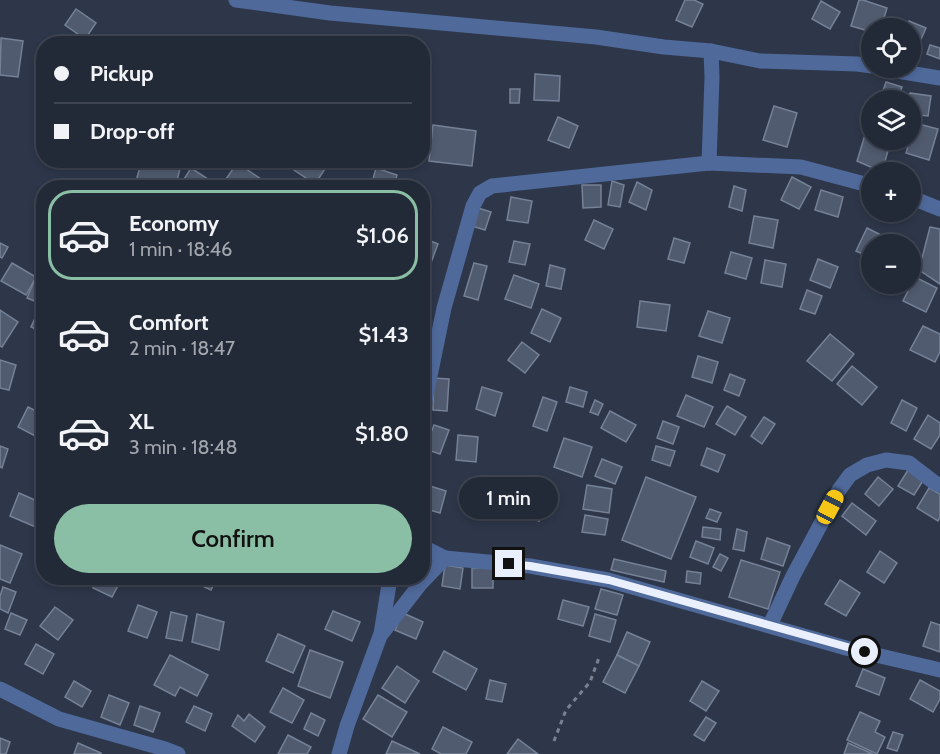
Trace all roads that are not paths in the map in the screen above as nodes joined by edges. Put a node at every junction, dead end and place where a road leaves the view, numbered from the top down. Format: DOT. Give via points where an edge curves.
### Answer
graph roads {
  1 [pos="237,0"];
  2 [pos="711,51"];
  3 [pos="861,65"];
  4 [pos="921,75"];
  5 [pos="940,78"];
  6 [pos="709,163"];
  7 [pos="861,183"];
  8 [pos="921,201"];
  9 [pos="940,209"];
  10 [pos="430,376"];
  11 [pos="940,485"];
  12 [pos="430,550"];
  13 [pos="446,558"];
  14 [pos="430,575"];
  15 [pos="389,585"];
  16 [pos="420,585"];
  17 [pos="770,625"];
  18 [pos="380,636"];
  19 [pos="940,670"];
  20 [pos="0,689"];
  21 [pos="178,754"];
  22 [pos="339,754"];
  1 -- 2 [label="street"];
  2 -- 3 [label="street" via="760,61"];
  2 -- 6 [label="street"];
  4 -- 5 [label="street"];
  6 -- 7 [label="street" via="801,167"];
  6 -- 10 [label="street" via="492,186 480,193 444,308"];
  8 -- 9 [label="street"];
  11 -- 17 [label="street" via="909,463 886,460 850,475"];
  12 -- 13 [label="street"];
  13 -- 14 [label="street"];
  13 -- 17 [label="street" via="530,566 609,580"];
  15 -- 18 [label="street"];
  16 -- 18 [label="street"];
  17 -- 19 [label="street"];
  18 -- 22 [label="street"];
  20 -- 21 [label="street" via="59,719"];
}
